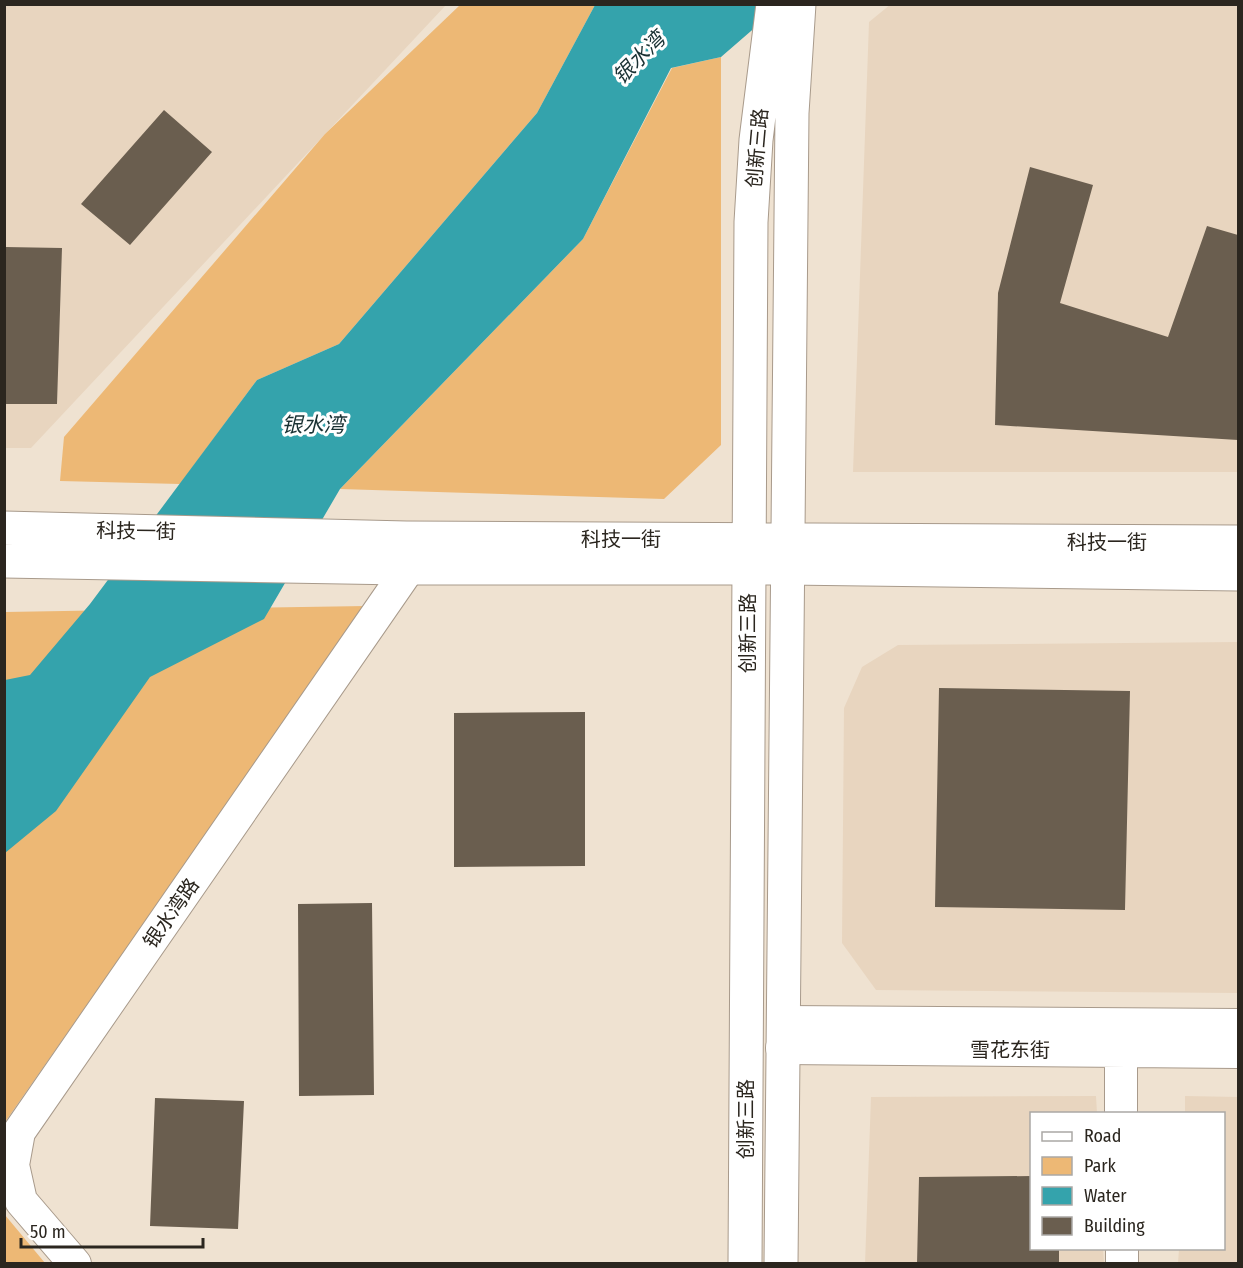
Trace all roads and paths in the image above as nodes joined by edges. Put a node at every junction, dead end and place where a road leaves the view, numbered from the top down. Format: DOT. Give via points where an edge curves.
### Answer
graph roads {
  1 [pos="789,10"];
  2 [pos="18,528"];
  3 [pos="1239,542"];
  4 [pos="749,554"];
  5 [pos="787,554"];
  6 [pos="406,558"];
  7 [pos="19,561"];
  8 [pos="1239,574"];
  9 [pos="1239,1025"];
  10 [pos="782,1035"];
  11 [pos="1121,1038"];
  12 [pos="1239,1052"];
  13 [pos="1121,1112"];
  14 [pos="75,1263"];
  15 [pos="745,1263"];
  16 [pos="781,1263"];
  1 -- 4 [label="main road, 创新三路" via="768,41 756,140 751,222"];
  1 -- 5 [label="main road, 创新三路" via="792,113"];
  2 -- 6 [label="main road, 科技一街"];
  3 -- 5 [label="main road, 科技一街"];
  4 -- 5 [label="main road, 科技一街"];
  4 -- 6 [label="main road, 科技一街"];
  4 -- 15 [label="main road, 创新三路"];
  5 -- 8 [label="main road, 科技一街"];
  5 -- 10 [label="main road, 创新三路"];
  6 -- 7 [label="main road, 科技一街"];
  6 -- 14 [label="street, 银水湾路" via="19,1132 13,1165 21,1201"];
  9 -- 11 [label="street, 雪花东街"];
  10 -- 11 [label="street, 雪花东街"];
  10 -- 16 [label="main road, 创新三路"];
  11 -- 12 [label="street, 雪花东街"];
  11 -- 13 [label="street"];
}
